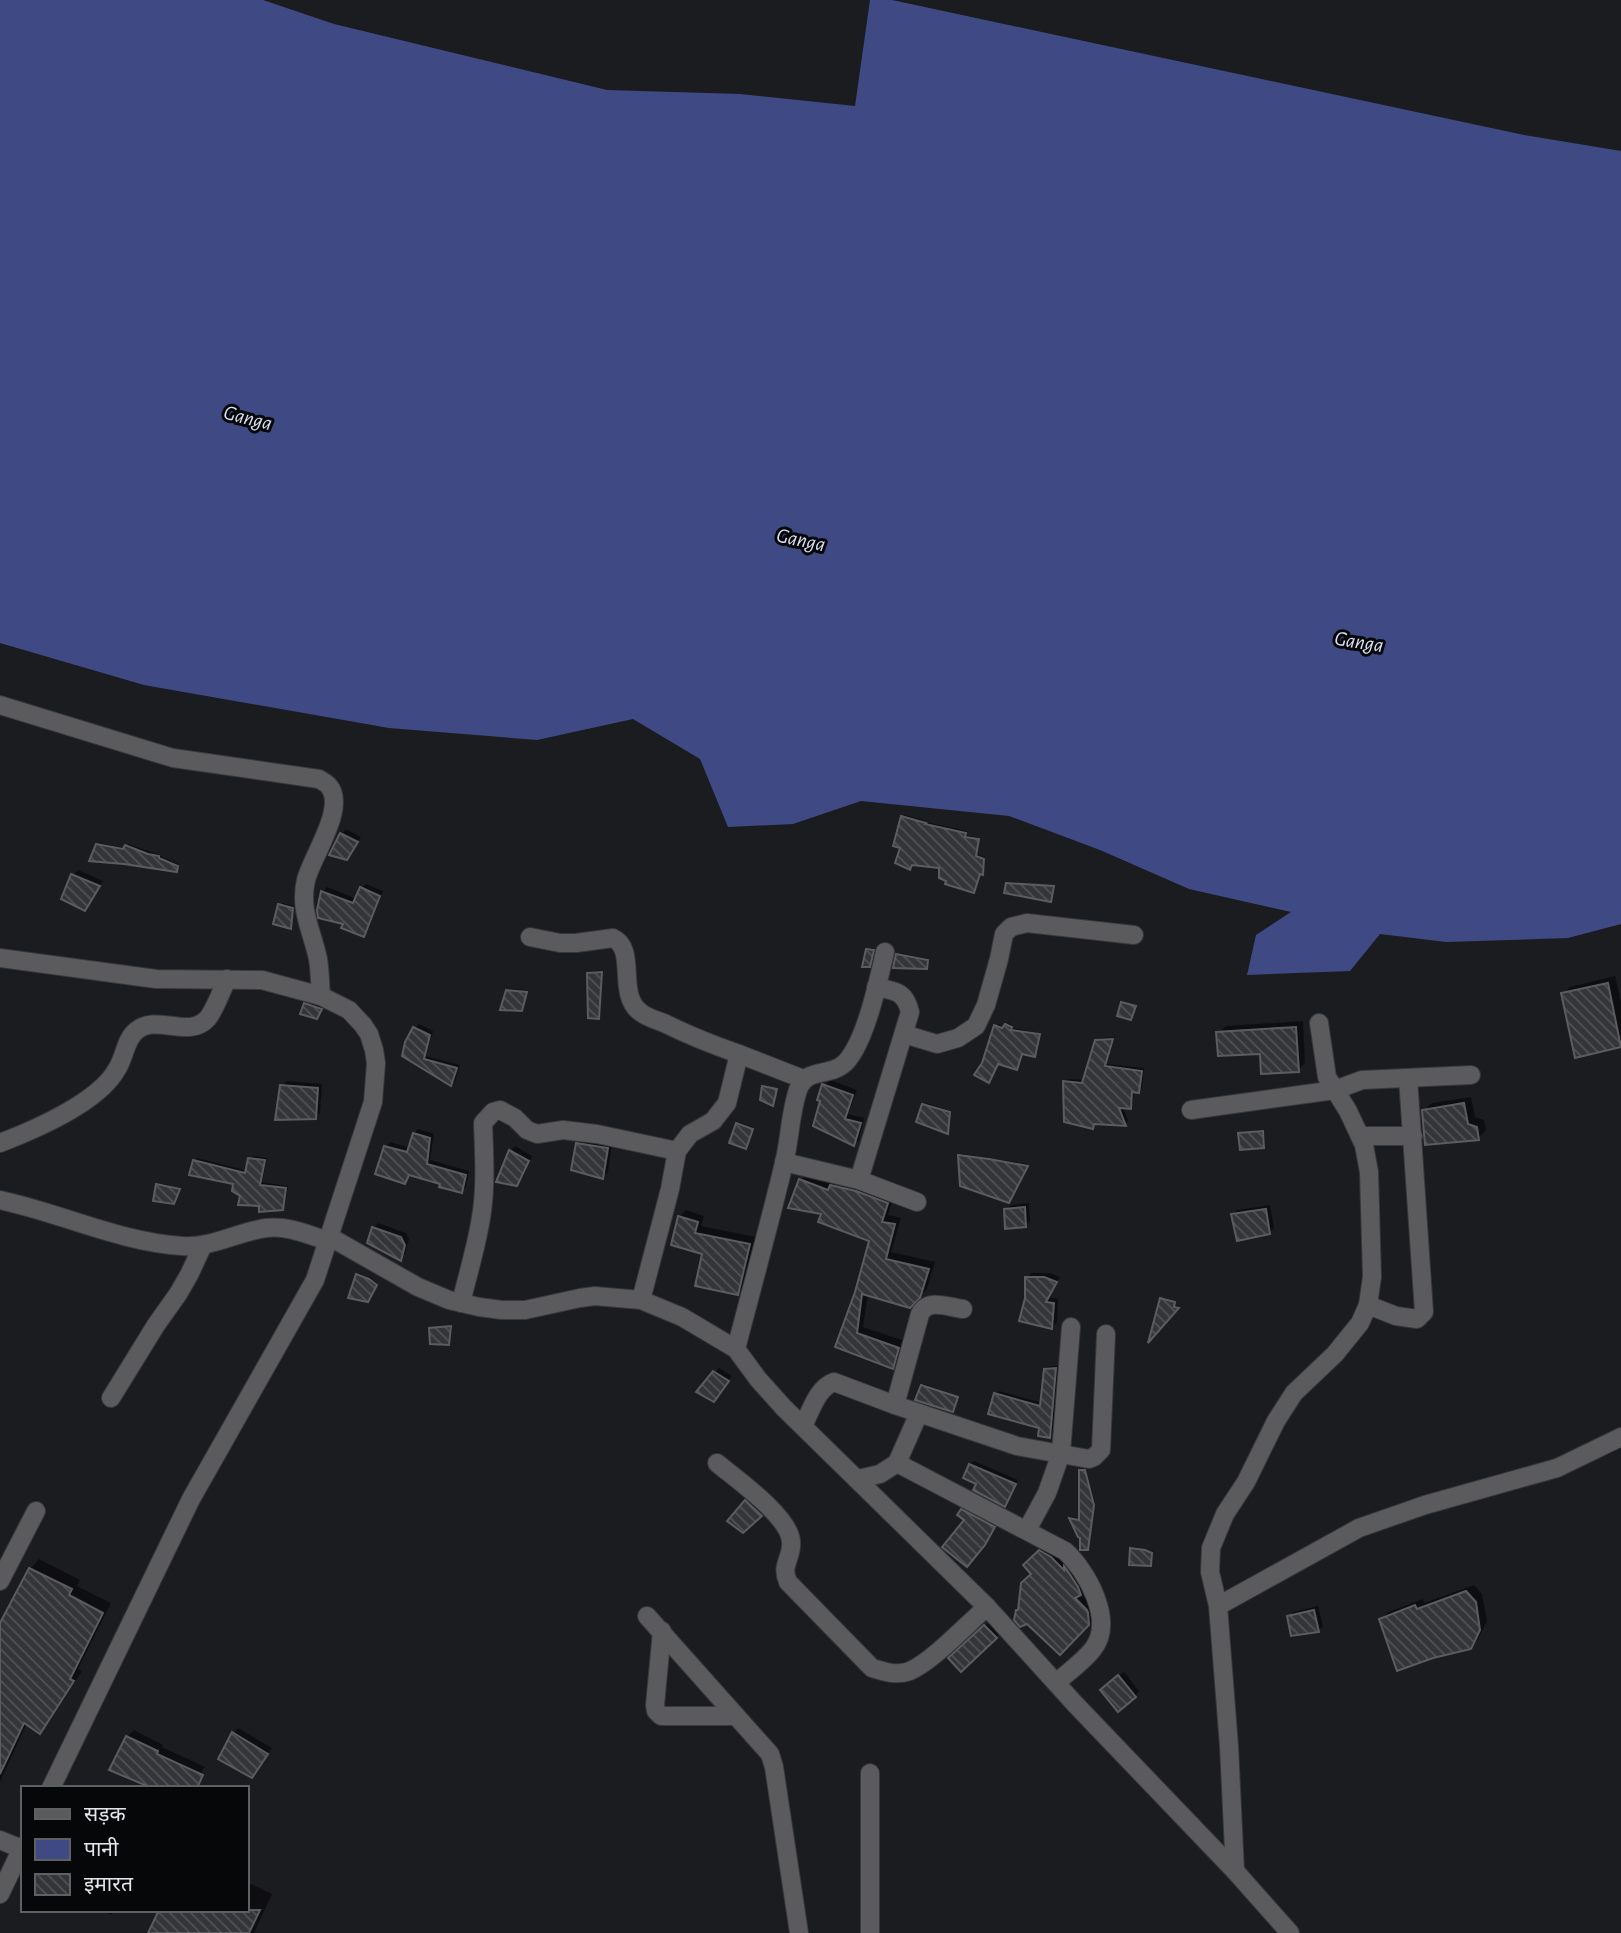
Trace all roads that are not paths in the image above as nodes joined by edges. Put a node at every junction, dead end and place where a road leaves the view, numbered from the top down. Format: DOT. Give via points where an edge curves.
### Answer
graph roads {
  1 [pos="0,705"];
  2 [pos="1134,935"];
  3 [pos="530,937"];
  4 [pos="885,952"];
  5 [pos="0,958"];
  6 [pos="227,979"];
  7 [pos="876,987"];
  8 [pos="321,996"];
  9 [pos="1320,1023"];
  10 [pos="904,1034"];
  11 [pos="739,1054"];
  12 [pos="1471,1075"];
  13 [pos="1408,1078"];
  14 [pos="803,1079"];
  15 [pos="1335,1090"];
  16 [pos="1191,1110"];
  17 [pos="1360,1136"];
  18 [pos="1413,1136"];
  19 [pos="0,1143"];
  20 [pos="677,1151"];
  21 [pos="785,1161"];
  22 [pos="859,1180"];
  23 [pos="0,1200"];
  24 [pos="917,1202"];
  25 [pos="329,1239"];
  26 [pos="203,1245"];
  27 [pos="641,1300"];
  28 [pos="461,1303"];
  29 [pos="1368,1305"];
  30 [pos="963,1309"];
  31 [pos="1071,1327"];
  32 [pos="1106,1334"];
  33 [pos="736,1349"];
  34 [pos="111,1398"];
  35 [pos="895,1405"];
  36 [pos="919,1413"];
  37 [pos="803,1426"];
  38 [pos="1621,1437"];
  39 [pos="1060,1453"];
  40 [pos="717,1463"];
  41 [pos="897,1463"];
  42 [pos="858,1479"];
  43 [pos="36,1511"];
  44 [pos="1027,1530"];
  45 [pos="0,1581"];
  46 [pos="1218,1606"];
  47 [pos="987,1607"];
  48 [pos="647,1616"];
  49 [pos="662,1631"];
  50 [pos="1056,1683"];
  51 [pos="736,1716"];
  52 [pos="870,1773"];
  53 [pos="53,1786"];
  54 [pos="0,1840"];
  55 [pos="21,1848"];
  56 [pos="21,1850"];
  57 [pos="1235,1871"];
  58 [pos="0,1894"];
  59 [pos="799,1933"];
  60 [pos="870,1933"];
  61 [pos="1290,1933"];
  1 -- 8 [label="street" via="173,758 319,779 330,786 335,803 306,880 303,902 318,960"];
  2 -- 10 [label="street" via="1027,923 1012,927 1004,934 976,1026 937,1044"];
  3 -- 11 [label="street" via="560,943 617,940 626,960 627,991 640,1012"];
  4 -- 7 [label="street"];
  5 -- 6 [label="street" via="156,979"];
  6 -- 8 [label="street" via="262,980"];
  6 -- 19 [label="street" via="200,1024 188,1028 157,1025 136,1031 117,1070 99,1090"];
  7 -- 10 [label="street" via="898,992 907,1001 910,1012"];
  7 -- 14 [label="street" via="856,1046 845,1062"];
  8 -- 25 [label="street" via="349,1010 363,1025 376,1063 373,1102"];
  9 -- 15 [label="street" via="1327,1077"];
  10 -- 22 [label="street"];
  11 -- 14 [label="street"];
  11 -- 20 [label="street" via="727,1103"];
  12 -- 13 [label="street"];
  13 -- 15 [label="street" via="1362,1080"];
  13 -- 18 [label="street"];
  14 -- 21 [label="street"];
  15 -- 16 [label="street"];
  15 -- 17 [label="street"];
  17 -- 18 [label="street"];
  17 -- 29 [label="street" via="1370,1193"];
  18 -- 29 [label="street" via="1424,1312 1417,1319"];
  20 -- 27 [label="street"];
  20 -- 28 [label="street" via="563,1130 537,1135 504,1112 493,1112 483,1123 482,1210"];
  21 -- 22 [label="street"];
  21 -- 33 [label="street"];
  22 -- 24 [label="street"];
  23 -- 26 [label="street" via="152,1243"];
  25 -- 26 [label="street" via="281,1227"];
  25 -- 28 [label="street" via="418,1287"];
  25 -- 53 [label="street" via="315,1280 191,1499"];
  26 -- 34 [label="street" via="178,1294"];
  27 -- 28 [label="street" via="580,1298 525,1310"];
  27 -- 33 [label="street" via="682,1317"];
  29 -- 46 [label="street" via="1335,1354 1294,1393 1225,1514 1210,1548"];
  30 -- 35 [label="street" via="923,1308"];
  31 -- 39 [label="street"];
  32 -- 39 [label="street" via="1101,1450 1089,1459"];
  33 -- 37 [label="street"];
  35 -- 36 [label="street"];
  35 -- 37 [label="street" via="834,1382 820,1392"];
  36 -- 39 [label="street" via="1017,1446"];
  36 -- 41 [label="street"];
  37 -- 42 [label="street"];
  38 -- 46 [label="street" via="1557,1468 1425,1504 1359,1528"];
  39 -- 44 [label="street" via="1047,1493"];
  40 -- 47 [label="street" via="786,1526 791,1537 784,1566 788,1582 872,1668 889,1674 908,1672"];
  41 -- 42 [label="street" via="880,1474"];
  41 -- 44 [label="street"];
  42 -- 47 [label="street"];
  43 -- 45 [label="street"];
  44 -- 50 [label="street" via="1077,1562 1101,1611 1101,1630 1094,1648"];
  46 -- 57 [label="street"];
  47 -- 50 [label="street"];
  48 -- 49 [label="street"];
  49 -- 51 [label="street"];
  49 -- 51 [label="street" via="656,1711 672,1717"];
  50 -- 57 [label="street"];
  51 -- 59 [label="street" via="771,1754"];
  52 -- 60 [label="street"];
  54 -- 55 [label="street"];
  56 -- 58 [label="street"];
  57 -- 61 [label="street"];
}
